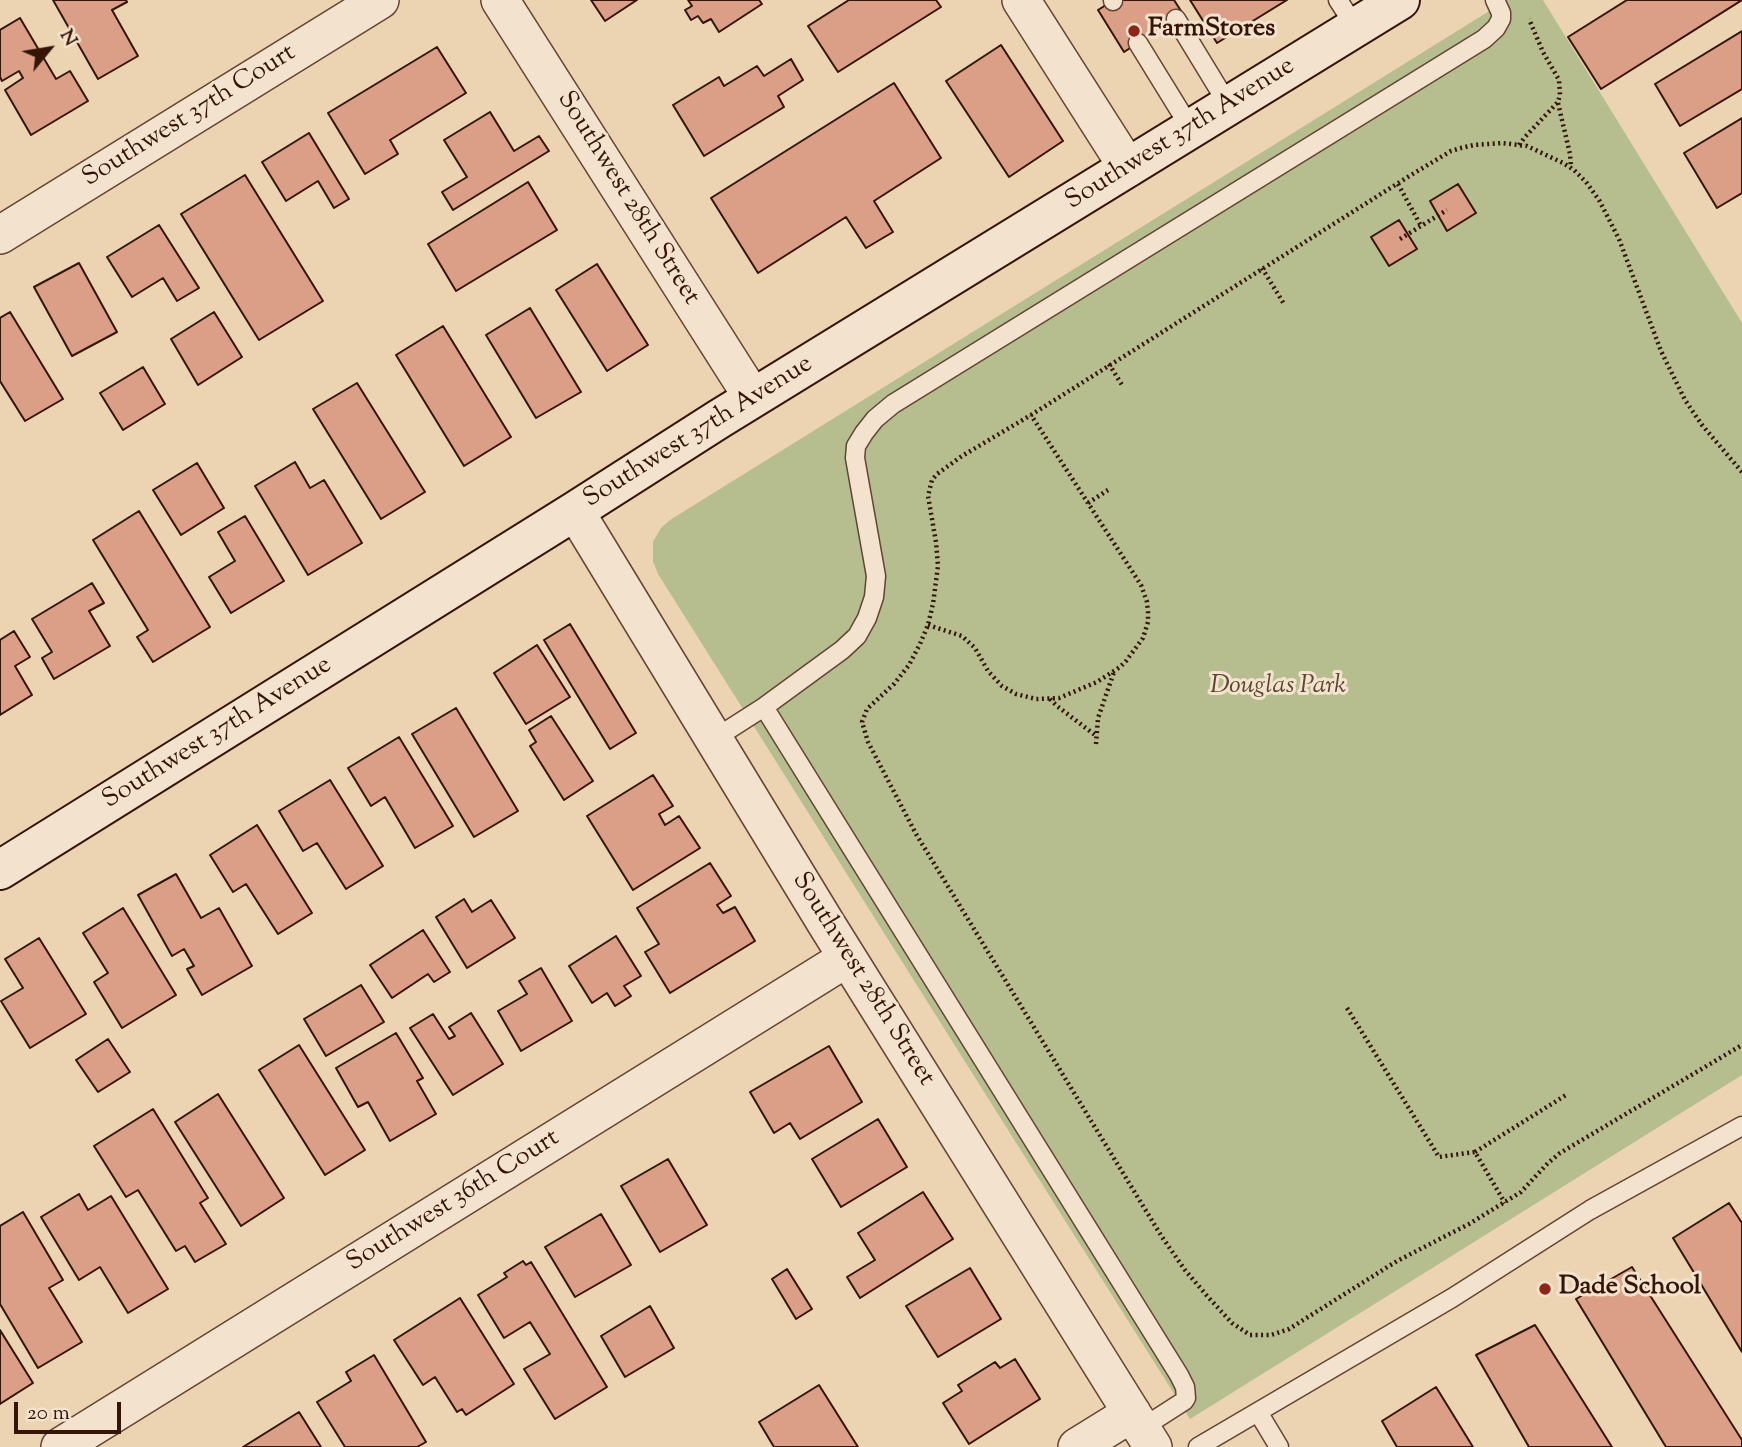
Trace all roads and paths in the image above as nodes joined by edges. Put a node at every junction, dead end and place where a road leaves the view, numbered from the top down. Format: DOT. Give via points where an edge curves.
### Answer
graph roads {
  1 [pos="380,0"];
  2 [pos="500,0"];
  3 [pos="1400,0"];
  4 [pos="1496,0"];
  5 [pos="1028,2"];
  6 [pos="1524,10"];
  7 [pos="1347,14"];
  8 [pos="1176,19"];
  9 [pos="1138,43"];
  10 [pos="1558,102"];
  11 [pos="1229,106"];
  12 [pos="1191,129"];
  13 [pos="1519,145"];
  14 [pos="1128,168"];
  15 [pos="1571,168"];
  16 [pos="1398,184"];
  17 [pos="1447,210"];
  18 [pos="1421,226"];
  19 [pos="0,235"];
  20 [pos="1400,239"];
  21 [pos="1262,268"];
  22 [pos="1284,304"];
  23 [pos="1109,364"];
  24 [pos="1122,385"];
  25 [pos="753,398"];
  26 [pos="1031,415"];
  27 [pos="1742,472"];
  28 [pos="1108,490"];
  29 [pos="1088,503"];
  30 [pos="575,511"];
  31 [pos="928,625"];
  32 [pos="1114,671"];
  33 [pos="1050,699"];
  34 [pos="764,708"];
  35 [pos="1096,736"];
  36 [pos="714,739"];
  37 [pos="1096,744"];
  38 [pos="0,870"];
  39 [pos="847,958"];
  40 [pos="1347,1008"];
  41 [pos="1742,1045"];
  42 [pos="1566,1095"];
  43 [pos="1742,1126"];
  44 [pos="1475,1152"];
  45 [pos="1505,1203"];
  46 [pos="1258,1412"];
  47 [pos="1142,1429"];
  48 [pos="60,1447"];
  49 [pos="1077,1447"];
  50 [pos="1198,1447"];
  51 [pos="1279,1447"];
  1 -- 19 [label="street, Southwest 37th Court"];
  2 -- 25 [label="street, Southwest 28th Street"];
  3 -- 7 [label="main road, Southwest 37th Avenue"];
  4 -- 34 [label="lane" via="1501,19 1484,40 875,419 856,446 855,458 876,576 867,618 842,650"];
  5 -- 14 [label="street"];
  6 -- 10 [label="path" via="1559,80"];
  7 -- 11 [label="main road, Southwest 37th Avenue"];
  8 -- 11 [label="lane"];
  9 -- 12 [label="lane"];
  10 -- 13 [label="path"];
  10 -- 15 [label="path"];
  11 -- 12 [label="main road, Southwest 37th Avenue"];
  12 -- 14 [label="main road, Southwest 37th Avenue"];
  13 -- 15 [label="path"];
  13 -- 16 [label="path" via="1461,148"];
  14 -- 25 [label="main road, Southwest 37th Avenue"];
  15 -- 27 [label="path" via="1612,225 1685,400"];
  16 -- 18 [label="path"];
  16 -- 21 [label="path"];
  17 -- 18 [label="path"];
  18 -- 20 [label="path"];
  21 -- 22 [label="path"];
  21 -- 23 [label="path"];
  23 -- 24 [label="path"];
  23 -- 26 [label="path"];
  25 -- 30 [label="main road, Southwest 37th Avenue"];
  26 -- 29 [label="path"];
  26 -- 31 [label="path" via="932,480 928,496 937,566"];
  28 -- 29 [label="path"];
  29 -- 32 [label="path" via="1147,602 1143,638 1132,656"];
  30 -- 36 [label="street, Southwest 28th Street"];
  30 -- 38 [label="main road, Southwest 37th Avenue"];
  31 -- 33 [label="path" via="970,642 994,678 1009,691"];
  31 -- 45 [label="path" via="901,676 863,715 863,731 915,834 1155,1225 1219,1310 1250,1335 1280,1333 1407,1255"];
  32 -- 33 [label="path" via="1086,688"];
  32 -- 35 [label="path"];
  33 -- 35 [label="path"];
  34 -- 36 [label="lane"];
  34 -- 47 [label="lane" via="1185,1387 1182,1404"];
  35 -- 37 [label="path"];
  36 -- 39 [label="street, Southwest 28th Street"];
  39 -- 47 [label="street, Southwest 28th Street"];
  39 -- 48 [label="street, Southwest 36th Court"];
  40 -- 44 [label="path" via="1440,1157"];
  41 -- 45 [label="path" via="1560,1153"];
  42 -- 44 [label="path"];
  43 -- 46 [label="lane" via="1590,1210"];
  44 -- 45 [label="path"];
  46 -- 50 [label="lane"];
  46 -- 51 [label="lane"];
  47 -- 49 [label="street"];
}
